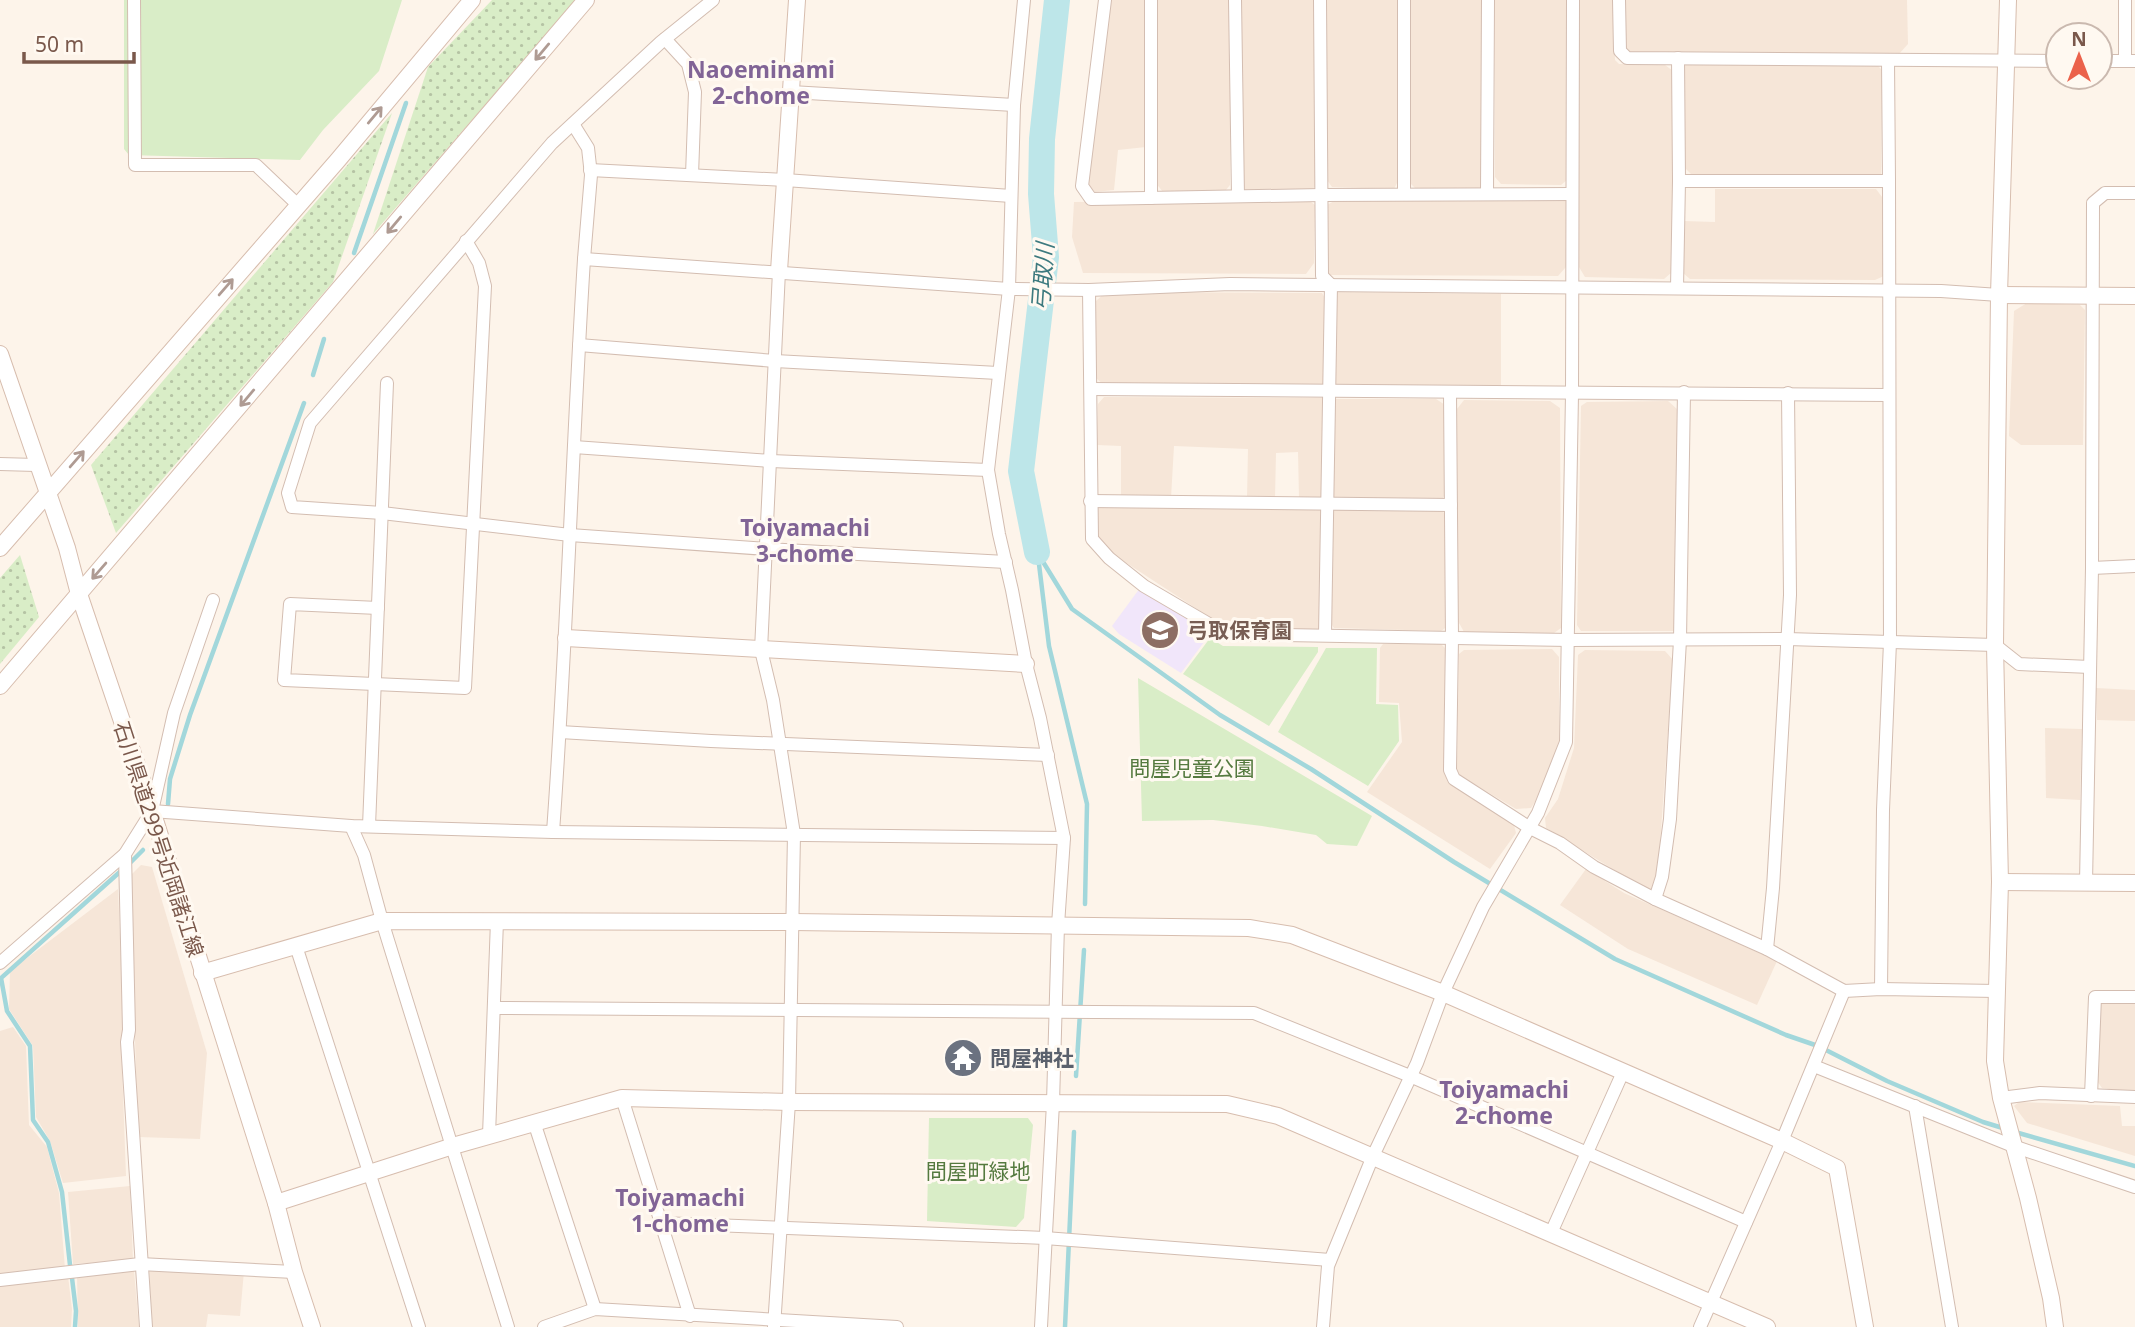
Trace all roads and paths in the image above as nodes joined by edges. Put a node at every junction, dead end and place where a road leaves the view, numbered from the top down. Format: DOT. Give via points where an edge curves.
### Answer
graph roads {
  1 [pos="134,0"];
  2 [pos="472,0"];
  3 [pos="586,0"];
  4 [pos="713,0"];
  5 [pos="797,0"];
  6 [pos="1024,0"];
  7 [pos="1105,0"];
  8 [pos="1151,0"];
  9 [pos="1235,0"];
  10 [pos="1320,0"];
  11 [pos="1404,0"];
  12 [pos="1488,0"];
  13 [pos="1573,0"];
  14 [pos="1619,0"];
  15 [pos="2008,0"];
  16 [pos="2125,0"];
  17 [pos="665,39"];
  18 [pos="1678,58"];
  19 [pos="1888,60"];
  20 [pos="2008,61"];
  21 [pos="2044,61"];
  22 [pos="2130,61"];
  23 [pos="791,92"];
  24 [pos="1014,105"];
  25 [pos="573,124"];
  26 [pos="590,170"];
  27 [pos="692,175"];
  28 [pos="785,180"];
  29 [pos="1679,181"];
  30 [pos="1889,181"];
  31 [pos="2135,193"];
  32 [pos="1404,194"];
  33 [pos="1487,194"];
  34 [pos="1572,194"];
  35 [pos="1321,195"];
  36 [pos="1011,196"];
  37 [pos="1238,196"];
  38 [pos="1151,198"];
  39 [pos="298,205"];
  40 [pos="467,241"];
  41 [pos="584,258"];
  42 [pos="779,271"];
  43 [pos="1331,285"];
  44 [pos="1572,286"];
  45 [pos="1677,288"];
  46 [pos="1009,289"];
  47 [pos="1082,290"];
  48 [pos="1890,291"];
  49 [pos="1999,295"];
  50 [pos="2094,296"];
  51 [pos="2135,296"];
  52 [pos="579,345"];
  53 [pos="0,354"];
  54 [pos="775,361"];
  55 [pos="998,373"];
  56 [pos="387,383"];
  57 [pos="1091,389"];
  58 [pos="1330,393"];
  59 [pos="1450,393"];
  60 [pos="1684,393"];
  61 [pos="1788,393"];
  62 [pos="1572,394"];
  63 [pos="1888,395"];
  64 [pos="574,447"];
  65 [pos="771,461"];
  66 [pos="0,464"];
  67 [pos="36,464"];
  68 [pos="988,470"];
  69 [pos="46,493"];
  70 [pos="1090,500"];
  71 [pos="1327,504"];
  72 [pos="1451,505"];
  73 [pos="382,513"];
  74 [pos="473,523"];
  75 [pos="570,535"];
  76 [pos="0,548"];
  77 [pos="766,550"];
  78 [pos="1006,562"];
  79 [pos="2135,566"];
  80 [pos="2092,568"];
  81 [pos="79,594"];
  82 [pos="212,600"];
  83 [pos="378,608"];
  84 [pos="1325,635"];
  85 [pos="566,638"];
  86 [pos="1452,638"];
  87 [pos="1787,639"];
  88 [pos="1569,640"];
  89 [pos="1680,640"];
  90 [pos="1890,642"];
  91 [pos="1995,645"];
  92 [pos="761,650"];
  93 [pos="1026,664"];
  94 [pos="2090,667"];
  95 [pos="375,684"];
  96 [pos="0,686"];
  97 [pos="560,732"];
  98 [pos="780,744"];
  99 [pos="1048,755"];
  100 [pos="152,811"];
  101 [pos="351,825"];
  102 [pos="369,826"];
  103 [pos="1530,828"];
  104 [pos="553,832"];
  105 [pos="794,834"];
  106 [pos="1064,838"];
  107 [pos="125,857"];
  108 [pos="2000,882"];
  109 [pos="2086,883"];
  110 [pos="2135,883"];
  111 [pos="1655,899"];
  112 [pos="382,920"];
  113 [pos="498,921"];
  114 [pos="793,922"];
  115 [pos="1058,925"];
  116 [pos="296,946"];
  117 [pos="1767,949"];
  118 [pos="0,963"];
  119 [pos="202,974"];
  120 [pos="1881,989"];
  121 [pos="1844,991"];
  122 [pos="1996,991"];
  123 [pos="1443,993"];
  124 [pos="2135,997"];
  125 [pos="494,1008"];
  126 [pos="791,1010"];
  127 [pos="1055,1012"];
  128 [pos="1815,1062"];
  129 [pos="1623,1072"];
  130 [pos="1410,1076"];
  131 [pos="2091,1096"];
  132 [pos="2135,1097"];
  133 [pos="622,1098"];
  134 [pos="2001,1098"];
  135 [pos="789,1102"];
  136 [pos="1053,1102"];
  137 [pos="1915,1107"];
  138 [pos="534,1122"];
  139 [pos="489,1135"];
  140 [pos="1782,1140"];
  141 [pos="2012,1142"];
  142 [pos="453,1146"];
  143 [pos="1587,1153"];
  144 [pos="1373,1156"];
  145 [pos="370,1173"];
  146 [pos="2135,1187"];
  147 [pos="275,1203"];
  148 [pos="1746,1222"];
  149 [pos="661,1223"];
  150 [pos="780,1227"];
  151 [pos="1551,1233"];
  152 [pos="1045,1238"];
  153 [pos="1330,1260"];
  154 [pos="141,1265"];
  155 [pos="294,1272"];
  156 [pos="0,1280"];
  157 [pos="1711,1302"];
  158 [pos="595,1309"];
  159 [pos="690,1316"];
  160 [pos="774,1324"];
  161 [pos="146,1327"];
  162 [pos="312,1327"];
  163 [pos="419,1327"];
  164 [pos="508,1327"];
  165 [pos="544,1327"];
  166 [pos="897,1327"];
  167 [pos="1041,1327"];
  168 [pos="1323,1327"];
  169 [pos="1700,1327"];
  170 [pos="1767,1327"];
  171 [pos="1865,1327"];
  172 [pos="1952,1327"];
  173 [pos="2055,1327"];
  1 -- 39 [label="street" via="135,165 256,165"];
  39 -- 2 [label="street, one-way"];
  3 -- 81 [label="street, one-way"];
  4 -- 17 [label="street"];
  5 -- 23 [label="street"];
  6 -- 24 [label="street"];
  7 -- 38 [label="street" via="1082,186 1091,198"];
  8 -- 38 [label="street"];
  9 -- 37 [label="street"];
  10 -- 35 [label="street"];
  11 -- 32 [label="street"];
  12 -- 33 [label="street"];
  13 -- 34 [label="street"];
  14 -- 18 [label="street" via="1619,51 1627,58"];
  15 -- 20 [label="street"];
  16 -- 22 [label="street"];
  17 -- 25 [label="street"];
  17 -- 27 [label="street" via="688,64 695,92"];
  18 -- 19 [label="street"];
  18 -- 29 [label="street"];
  19 -- 20 [label="street"];
  19 -- 30 [label="street"];
  20 -- 21 [label="street"];
  20 -- 49 [label="street"];
  23 -- 24 [label="street"];
  23 -- 28 [label="street"];
  24 -- 36 [label="street"];
  25 -- 26 [label="street" via="588,148"];
  25 -- 40 [label="street"];
  26 -- 27 [label="street"];
  26 -- 41 [label="street"];
  27 -- 28 [label="street"];
  28 -- 36 [label="street"];
  28 -- 42 [label="street"];
  29 -- 30 [label="street"];
  29 -- 45 [label="street"];
  30 -- 48 [label="street"];
  31 -- 50 [label="street" via="2105,193 2093,203"];
  32 -- 33 [label="street"];
  32 -- 35 [label="street"];
  33 -- 34 [label="street"];
  34 -- 44 [label="street"];
  35 -- 37 [label="street"];
  35 -- 43 [label="street" via="1322,276"];
  36 -- 46 [label="street"];
  37 -- 38 [label="street"];
  69 -- 39 [label="street, one-way"];
  40 -- 73 [label="street" via="310,423 288,493 292,507"];
  40 -- 74 [label="street" via="485,286"];
  41 -- 42 [label="street"];
  41 -- 52 [label="street"];
  42 -- 46 [label="street"];
  42 -- 54 [label="street"];
  43 -- 44 [label="street"];
  43 -- 47 [label="street"];
  43 -- 58 [label="street"];
  44 -- 45 [label="street"];
  44 -- 62 [label="street"];
  45 -- 48 [label="street"];
  46 -- 47 [label="street"];
  46 -- 55 [label="street"];
  47 -- 57 [label="street"];
  48 -- 49 [label="street"];
  48 -- 63 [label="street"];
  49 -- 50 [label="street"];
  49 -- 91 [label="street"];
  50 -- 51 [label="street"];
  50 -- 80 [label="street"];
  52 -- 54 [label="street"];
  52 -- 64 [label="street"];
  53 -- 67 [label="street, 石川県道299号近岡諸江線"];
  54 -- 55 [label="street"];
  54 -- 65 [label="street"];
  55 -- 68 [label="street"];
  56 -- 73 [label="street"];
  57 -- 58 [label="street"];
  57 -- 70 [label="street"];
  58 -- 59 [label="street"];
  58 -- 71 [label="street"];
  59 -- 62 [label="street"];
  59 -- 72 [label="street"];
  60 -- 61 [label="street"];
  60 -- 62 [label="street"];
  60 -- 89 [label="street"];
  61 -- 63 [label="street"];
  61 -- 87 [label="street"];
  62 -- 88 [label="street"];
  63 -- 90 [label="street"];
  64 -- 65 [label="street"];
  64 -- 75 [label="street"];
  65 -- 68 [label="street"];
  65 -- 77 [label="street"];
  66 -- 67 [label="street"];
  67 -- 69 [label="street, 石川県道299号近岡諸江線"];
  68 -- 78 [label="street"];
  69 -- 76 [label="street"];
  69 -- 81 [label="street, 石川県道299号近岡諸江線"];
  70 -- 71 [label="street"];
  70 -- 84 [label="street" via="1092,539 1099,549 1185,612 1226,634"];
  71 -- 72 [label="street"];
  71 -- 84 [label="street"];
  72 -- 86 [label="street"];
  73 -- 74 [label="street"];
  73 -- 83 [label="street"];
  74 -- 75 [label="street"];
  74 -- 95 [label="street" via="466,688"];
  75 -- 77 [label="street"];
  75 -- 85 [label="street"];
  77 -- 78 [label="street"];
  77 -- 92 [label="street"];
  78 -- 93 [label="street"];
  79 -- 80 [label="street"];
  80 -- 94 [label="street"];
  81 -- 96 [label="street"];
  81 -- 100 [label="street, 石川県道299号近岡諸江線"];
  82 -- 100 [label="street" via="174,713"];
  83 -- 95 [label="street"];
  83 -- 95 [label="street" via="290,604 284,680"];
  84 -- 86 [label="street"];
  85 -- 92 [label="street"];
  85 -- 97 [label="street"];
  86 -- 88 [label="street"];
  86 -- 103 [label="street" via="1450,770 1454,779"];
  87 -- 89 [label="street"];
  87 -- 90 [label="street"];
  87 -- 117 [label="street"];
  88 -- 89 [label="street"];
  88 -- 103 [label="street" via="1566,742"];
  89 -- 111 [label="street" via="1670,819"];
  90 -- 91 [label="street"];
  90 -- 120 [label="street"];
  91 -- 94 [label="street" via="2019,664"];
  91 -- 108 [label="street"];
  92 -- 93 [label="street"];
  92 -- 98 [label="street"];
  93 -- 99 [label="street"];
  94 -- 109 [label="street"];
  95 -- 102 [label="street"];
  97 -- 98 [label="street"];
  97 -- 104 [label="street"];
  98 -- 99 [label="street"];
  98 -- 105 [label="street"];
  99 -- 106 [label="street"];
  100 -- 101 [label="street"];
  100 -- 107 [label="street"];
  100 -- 119 [label="street, 石川県道299号近岡諸江線"];
  101 -- 102 [label="street"];
  101 -- 112 [label="street"];
  102 -- 104 [label="street"];
  103 -- 111 [label="street"];
  103 -- 123 [label="street" via="1483,907"];
  104 -- 105 [label="street"];
  105 -- 106 [label="street"];
  105 -- 114 [label="street"];
  106 -- 115 [label="street"];
  107 -- 118 [label="street"];
  107 -- 154 [label="street" via="127,1042"];
  108 -- 109 [label="street"];
  108 -- 122 [label="street"];
  109 -- 110 [label="street"];
  111 -- 117 [label="street"];
  112 -- 113 [label="street"];
  112 -- 116 [label="street"];
  112 -- 142 [label="street"];
  113 -- 114 [label="street"];
  113 -- 125 [label="street"];
  114 -- 115 [label="street"];
  114 -- 126 [label="street"];
  115 -- 123 [label="street" via="1249,928 1292,935"];
  115 -- 127 [label="street"];
  116 -- 119 [label="street"];
  116 -- 145 [label="street"];
  117 -- 121 [label="street"];
  119 -- 147 [label="street, 石川県道299号近岡諸江線"];
  120 -- 121 [label="street"];
  120 -- 122 [label="street"];
  121 -- 128 [label="street"];
  122 -- 134 [label="street" via="1995,1061"];
  123 -- 129 [label="street"];
  123 -- 130 [label="street"];
  124 -- 131 [label="street" via="2095,997"];
  125 -- 126 [label="street"];
  125 -- 139 [label="street"];
  126 -- 127 [label="street"];
  126 -- 135 [label="street"];
  127 -- 130 [label="street" via="1254,1013"];
  127 -- 136 [label="street"];
  128 -- 137 [label="street"];
  128 -- 140 [label="street"];
  129 -- 140 [label="street"];
  129 -- 143 [label="street"];
  130 -- 143 [label="street"];
  130 -- 144 [label="street"];
  131 -- 132 [label="street"];
  131 -- 134 [label="street" via="2040,1093"];
  133 -- 135 [label="street"];
  133 -- 138 [label="street"];
  133 -- 149 [label="street"];
  134 -- 141 [label="street"];
  135 -- 136 [label="street"];
  135 -- 150 [label="street"];
  136 -- 144 [label="street" via="1227,1104 1278,1116"];
  136 -- 152 [label="street"];
  137 -- 141 [label="street"];
  137 -- 172 [label="street"];
  138 -- 139 [label="street"];
  138 -- 158 [label="street"];
  139 -- 142 [label="street"];
  140 -- 148 [label="street"];
  140 -- 171 [label="street" via="1837,1168"];
  141 -- 146 [label="street"];
  141 -- 173 [label="street"];
  142 -- 145 [label="street"];
  142 -- 164 [label="street"];
  143 -- 148 [label="street"];
  143 -- 151 [label="street"];
  144 -- 151 [label="street"];
  144 -- 153 [label="street"];
  145 -- 147 [label="street"];
  145 -- 163 [label="street"];
  147 -- 155 [label="street, 石川県道299号近岡諸江線"];
  148 -- 157 [label="street"];
  149 -- 150 [label="street"];
  149 -- 159 [label="street"];
  150 -- 152 [label="street"];
  150 -- 160 [label="street"];
  151 -- 157 [label="street"];
  152 -- 153 [label="street"];
  152 -- 167 [label="street"];
  153 -- 168 [label="street"];
  154 -- 155 [label="street"];
  154 -- 156 [label="street"];
  154 -- 161 [label="street"];
  155 -- 162 [label="street, 石川県道299号近岡諸江線"];
  157 -- 169 [label="street"];
  157 -- 170 [label="street"];
  158 -- 159 [label="street"];
  158 -- 165 [label="street"];
  159 -- 160 [label="street"];
  160 -- 166 [label="street"];
}
